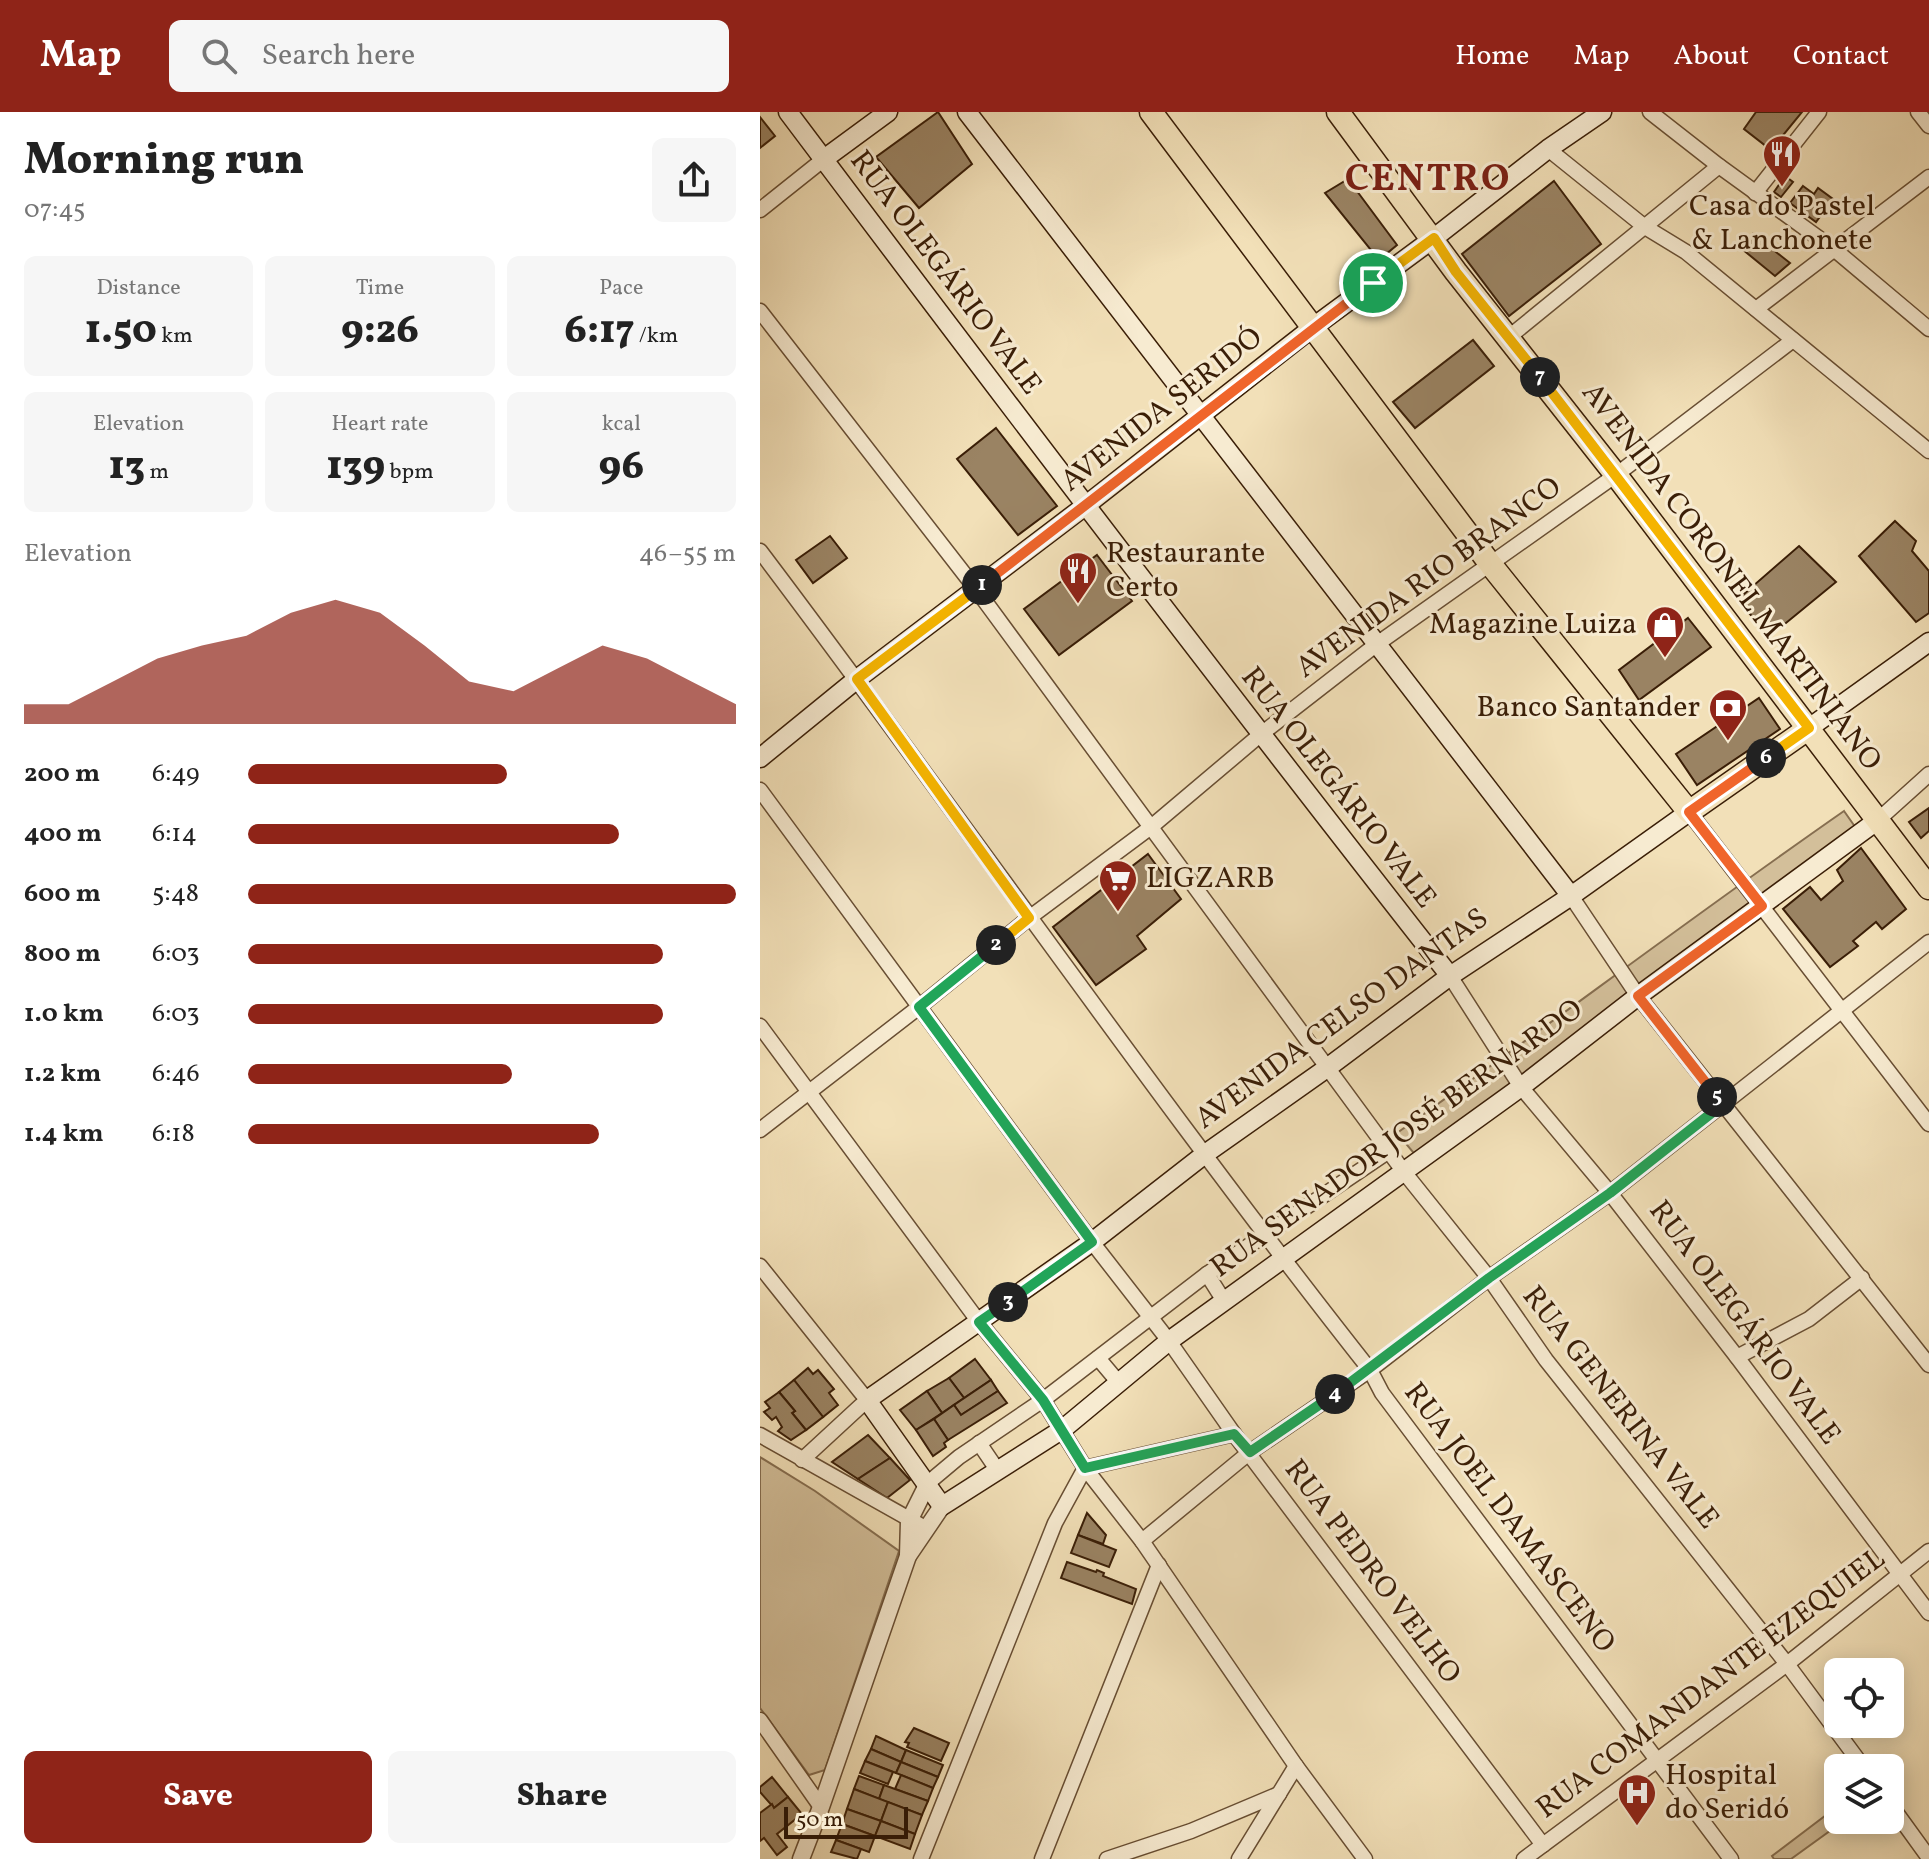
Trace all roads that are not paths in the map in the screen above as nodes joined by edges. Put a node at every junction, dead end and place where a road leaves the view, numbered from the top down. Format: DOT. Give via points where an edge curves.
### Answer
graph roads {
  1 [pos="788,112"];
  2 [pos="888,112"];
  3 [pos="967,112"];
  4 [pos="1151,112"];
  5 [pos="1338,112"];
  6 [pos="1602,112"];
  7 [pos="1650,112"];
  8 [pos="1819,112"];
  9 [pos="1918,112"];
  10 [pos="1929,126"];
  11 [pos="1548,149"];
  12 [pos="824,159"];
  13 [pos="1719,166"];
  14 [pos="1929,177"];
  15 [pos="1755,193"];
  16 [pos="760,210"];
  17 [pos="1645,227"];
  18 [pos="1434,238"];
  19 [pos="1835,250"];
  20 [pos="1756,309"];
  21 [pos="760,311"];
  22 [pos="1312,328"];
  23 [pos="1929,329"];
  24 [pos="1509,337"];
  25 [pos="1793,340"];
  26 [pos="1200,417"];
  27 [pos="1929,451"];
  28 [pos="1616,475"];
  29 [pos="1085,506"];
  30 [pos="760,551"];
  31 [pos="1491,565"];
  32 [pos="976,589"];
  33 [pos="1377,644"];
  34 [pos="1928,646"];
  35 [pos="857,679"];
  36 [pos="1809,728"];
  37 [pos="1260,735"];
  38 [pos="760,758"];
  39 [pos="1929,774"];
  40 [pos="760,790"];
  41 [pos="1689,812"];
  42 [pos="1878,820"];
  43 [pos="1151,827"];
  44 [pos="1929,888"];
  45 [pos="1571,896"];
  46 [pos="1762,906"];
  47 [pos="1029,918"];
  48 [pos="1929,942"];
  49 [pos="1450,976"];
  50 [pos="1638,996"];
  51 [pos="919,1007"];
  52 [pos="1842,1012"];
  53 [pos="760,1026"];
  54 [pos="1327,1068"];
  55 [pos="1521,1087"];
  56 [pos="809,1092"];
  57 [pos="1723,1104"];
  58 [pos="1929,1124"];
  59 [pos="760,1130"];
  60 [pos="1389,1151"];
  61 [pos="1205,1154"];
  62 [pos="1404,1172"];
  63 [pos="1610,1193"];
  64 [pos="1325,1196"];
  65 [pos="1341,1216"];
  66 [pos="1263,1235"];
  67 [pos="1092,1242"];
  68 [pos="1282,1259"];
  69 [pos="760,1266"];
  70 [pos="1207,1274"];
  71 [pos="1489,1278"];
  72 [pos="1862,1278"];
  73 [pos="1224,1301"];
  74 [pos="1149,1316"];
  75 [pos="979,1322"];
  76 [pos="1169,1341"];
  77 [pos="1737,1357"];
  78 [pos="1098,1358"];
  79 [pos="1929,1365"];
  80 [pos="1370,1370"];
  81 [pos="1119,1383"];
  82 [pos="867,1400"];
  83 [pos="1043,1400"];
  84 [pos="1063,1429"];
  85 [pos="1234,1434"];
  86 [pos="760,1435"];
  87 [pos="979,1443"];
  88 [pos="1250,1452"];
  89 [pos="802,1460"];
  90 [pos="1085,1468"];
  91 [pos="998,1471"];
  92 [pos="928,1483"];
  93 [pos="942,1506"];
  94 [pos="909,1521"];
  95 [pos="927,1528"];
  96 [pos="1142,1541"];
  97 [pos="1929,1551"];
  98 [pos="908,1556"];
  99 [pos="1159,1565"];
  100 [pos="1900,1573"];
  101 [pos="1929,1613"];
  102 [pos="1787,1664"];
  103 [pos="760,1720"];
  104 [pos="1854,1754"];
  105 [pos="1658,1761"];
  106 [pos="1296,1766"];
  107 [pos="1279,1794"];
  108 [pos="821,1807"];
  109 [pos="1904,1823"];
  110 [pos="1543,1845"];
  111 [pos="806,1857"];
  112 [pos="1929,1858"];
  113 [pos="921,1859"];
  114 [pos="1042,1859"];
  115 [pos="1107,1859"];
  116 [pos="1239,1859"];
  117 [pos="1365,1859"];
  118 [pos="1524,1859"];
  119 [pos="1731,1859"];
  1 -- 12 [label="main road, RUA OLEGÁRIO VALE"];
  2 -- 12 [label="main road"];
  3 -- 26 [label="main road"];
  4 -- 22 [label="main road"];
  5 -- 18 [label="main road, AVENIDA CORONEL MARTINIANO"];
  6 -- 11 [label="main road, AVENIDA SERIDÓ"];
  7 -- 13 [label="street"];
  8 -- 15 [label="street"];
  9 -- 10 [label="street"];
  11 -- 17 [label="street"];
  11 -- 18 [label="main road, AVENIDA SERIDÓ"];
  12 -- 16 [label="street"];
  12 -- 29 [label="main road, RUA OLEGÁRIO VALE"];
  13 -- 15 [label="street"];
  13 -- 17 [label="street"];
  14 -- 19 [label="street"];
  15 -- 19 [label="street"];
  17 -- 20 [label="street" via="1686,252"];
  17 -- 24 [label="street"];
  18 -- 22 [label="main road, AVENIDA SERIDÓ"];
  18 -- 24 [label="main road, AVENIDA CORONEL MARTINIANO"];
  19 -- 20 [label="street"];
  19 -- 23 [label="street"];
  20 -- 25 [label="street"];
  21 -- 32 [label="street, RUA GENERINA VALE"];
  22 -- 26 [label="main road, AVENIDA SERIDÓ"];
  22 -- 31 [label="main road"];
  24 -- 28 [label="main road, AVENIDA CORONEL MARTINIANO"];
  25 -- 27 [label="street"];
  25 -- 28 [label="street, AVENIDA RIO BRANCO"];
  26 -- 29 [label="main road, AVENIDA SERIDÓ"];
  26 -- 33 [label="main road"];
  28 -- 31 [label="street, AVENIDA RIO BRANCO"];
  28 -- 36 [label="main road, AVENIDA CORONEL MARTINIANO"];
  29 -- 32 [label="main road, AVENIDA SERIDÓ"];
  29 -- 37 [label="main road, RUA OLEGÁRIO VALE"];
  30 -- 35 [label="street, RUA JOEL DAMASCENO"];
  31 -- 33 [label="street, AVENIDA RIO BRANCO"];
  31 -- 41 [label="main road"];
  32 -- 35 [label="main road, AVENIDA SERIDÓ"];
  32 -- 43 [label="street, RUA GENERINA VALE"];
  33 -- 37 [label="street, AVENIDA RIO BRANCO"];
  33 -- 45 [label="main road"];
  34 -- 36 [label="main road, AVENIDA CELSO DANTAS"];
  35 -- 38 [label="main road, AVENIDA SERIDÓ"];
  35 -- 47 [label="street, RUA JOEL DAMASCENO"];
  36 -- 41 [label="main road, AVENIDA CELSO DANTAS"];
  36 -- 42 [label="main road, AVENIDA CORONEL MARTINIANO"];
  37 -- 43 [label="street, AVENIDA RIO BRANCO"];
  37 -- 49 [label="main road, RUA OLEGÁRIO VALE"];
  39 -- 42 [label="street, RUA SENADOR JOSÉ BERNARDO"];
  40 -- 51 [label="street, RUA PEDRO VELHO"];
  41 -- 45 [label="main road, AVENIDA CELSO DANTAS"];
  41 -- 46 [label="street"];
  42 -- 44 [label="main road, AVENIDA CORONEL MARTINIANO"];
  42 -- 46 [label="main road, RUA SENADOR JOSÉ BERNARDO"];
  43 -- 47 [label="street, AVENIDA RIO BRANCO"];
  43 -- 54 [label="street, RUA GENERINA VALE"];
  45 -- 49 [label="main road, AVENIDA CELSO DANTAS"];
  45 -- 50 [label="street"];
  46 -- 50 [label="main road, RUA SENADOR JOSÉ BERNARDO"];
  46 -- 52 [label="street"];
  47 -- 51 [label="street, AVENIDA RIO BRANCO"];
  47 -- 61 [label="street, RUA JOEL DAMASCENO"];
  48 -- 52 [label="street"];
  49 -- 54 [label="main road, AVENIDA CELSO DANTAS"];
  49 -- 55 [label="street, RUA OLEGÁRIO VALE"];
  50 -- 55 [label="main road, RUA SENADOR JOSÉ BERNARDO"];
  50 -- 57 [label="street"];
  51 -- 56 [label="street, AVENIDA RIO BRANCO"];
  51 -- 67 [label="street, RUA PEDRO VELHO"];
  52 -- 57 [label="street"];
  52 -- 58 [label="street"];
  53 -- 56 [label="street"];
  54 -- 60 [label="street, RUA GENERINA VALE"];
  54 -- 61 [label="main road, AVENIDA CELSO DANTAS"];
  55 -- 62 [label="main road, RUA SENADOR JOSÉ BERNARDO"];
  55 -- 63 [label="street, RUA OLEGÁRIO VALE"];
  56 -- 59 [label="street, AVENIDA RIO BRANCO"];
  56 -- 75 [label="street"];
  57 -- 63 [label="street"];
  57 -- 72 [label="street"];
  60 -- 62 [label="street, RUA GENERINA VALE"];
  60 -- 64 [label="street, RUA SENADOR JOSÉ BERNARDO"];
  61 -- 66 [label="street, RUA JOEL DAMASCENO"];
  61 -- 67 [label="main road, AVENIDA CELSO DANTAS"];
  62 -- 65 [label="main road, RUA SENADOR JOSÉ BERNARDO"];
  62 -- 71 [label="street, RUA GENERINA VALE"];
  63 -- 71 [label="street"];
  63 -- 77 [label="street, RUA OLEGÁRIO VALE"];
  64 -- 65 [label="street"];
  64 -- 66 [label="street, RUA SENADOR JOSÉ BERNARDO"];
  65 -- 68 [label="main road, RUA SENADOR JOSÉ BERNARDO"];
  66 -- 68 [label="street, RUA JOEL DAMASCENO"];
  66 -- 70 [label="street, RUA SENADOR JOSÉ BERNARDO"];
  67 -- 74 [label="street, RUA PEDRO VELHO"];
  67 -- 75 [label="main road, AVENIDA CELSO DANTAS"];
  68 -- 73 [label="main road, RUA SENADOR JOSÉ BERNARDO"];
  68 -- 80 [label="street, RUA JOEL DAMASCENO"];
  69 -- 82 [label="street"];
  70 -- 73 [label="street"];
  70 -- 74 [label="street, RUA SENADOR JOSÉ BERNARDO"];
  71 -- 80 [label="street"];
  71 -- 102 [label="street, RUA GENERINA VALE" via="1546,1360"];
  72 -- 77 [label="street" via="1809,1319"];
  72 -- 79 [label="street"];
  73 -- 76 [label="main road, RUA SENADOR JOSÉ BERNARDO"];
  74 -- 76 [label="street, RUA PEDRO VELHO"];
  74 -- 78 [label="street, RUA SENADOR JOSÉ BERNARDO"];
  75 -- 82 [label="main road, AVENIDA CELSO DANTAS"];
  75 -- 83 [label="street"];
  76 -- 81 [label="main road, RUA SENADOR JOSÉ BERNARDO"];
  76 -- 85 [label="street, RUA PEDRO VELHO"];
  77 -- 100 [label="street, RUA OLEGÁRIO VALE"];
  78 -- 81 [label="street"];
  78 -- 83 [label="street, RUA SENADOR JOSÉ BERNARDO"];
  80 -- 88 [label="street"];
  80 -- 105 [label="street, RUA JOEL DAMASCENO"];
  81 -- 84 [label="main road, RUA SENADOR JOSÉ BERNARDO"];
  82 -- 89 [label="street, AVENIDA CELSO DANTAS"];
  82 -- 92 [label="main road"];
  83 -- 84 [label="street"];
  83 -- 87 [label="street, RUA SENADOR JOSÉ BERNARDO"];
  84 -- 90 [label="street"];
  84 -- 91 [label="main road, RUA SENADOR JOSÉ BERNARDO"];
  85 -- 88 [label="street, RUA PEDRO VELHO"];
  85 -- 90 [label="street"];
  86 -- 89 [label="street"];
  87 -- 91 [label="street"];
  87 -- 92 [label="street, RUA SENADOR JOSÉ BERNARDO"];
  88 -- 96 [label="street"];
  88 -- 110 [label="street, RUA PEDRO VELHO"];
  89 -- 94 [label="street"];
  90 -- 96 [label="street"];
  90 -- 113 [label="street" via="1055,1523"];
  91 -- 93 [label="main road, RUA SENADOR JOSÉ BERNARDO"];
  92 -- 93 [label="main road"];
  92 -- 94 [label="street, RUA SENADOR JOSÉ BERNARDO"];
  93 -- 95 [label="street, RUA SENADOR JOSÉ BERNARDO"];
  94 -- 95 [label="street"];
  94 -- 98 [label="street, RUA SENADOR JOSÉ BERNARDO"];
  95 -- 98 [label="street, RUA SENADOR JOSÉ BERNARDO"];
  96 -- 99 [label="street"];
  97 -- 100 [label="street, RUA COMANDANTE EZEQUIEL"];
  98 -- 108 [label="street, RUA SENADOR JOSÉ BERNARDO"];
  99 -- 106 [label="street"];
  99 -- 114 [label="street"];
  100 -- 101 [label="street, RUA OLEGÁRIO VALE"];
  100 -- 102 [label="street, RUA COMANDANTE EZEQUIEL"];
  102 -- 104 [label="street, RUA GENERINA VALE"];
  102 -- 105 [label="street, RUA COMANDANTE EZEQUIEL"];
  103 -- 108 [label="street"];
  105 -- 110 [label="street, RUA COMANDANTE EZEQUIEL"];
  105 -- 119 [label="street, RUA JOEL DAMASCENO"];
  106 -- 107 [label="street"];
  106 -- 117 [label="street"];
  107 -- 115 [label="street"];
  107 -- 116 [label="street"];
  108 -- 111 [label="street, RUA SENADOR JOSÉ BERNARDO"];
  109 -- 112 [label="street"];
  110 -- 118 [label="street, RUA COMANDANTE EZEQUIEL"];
}
